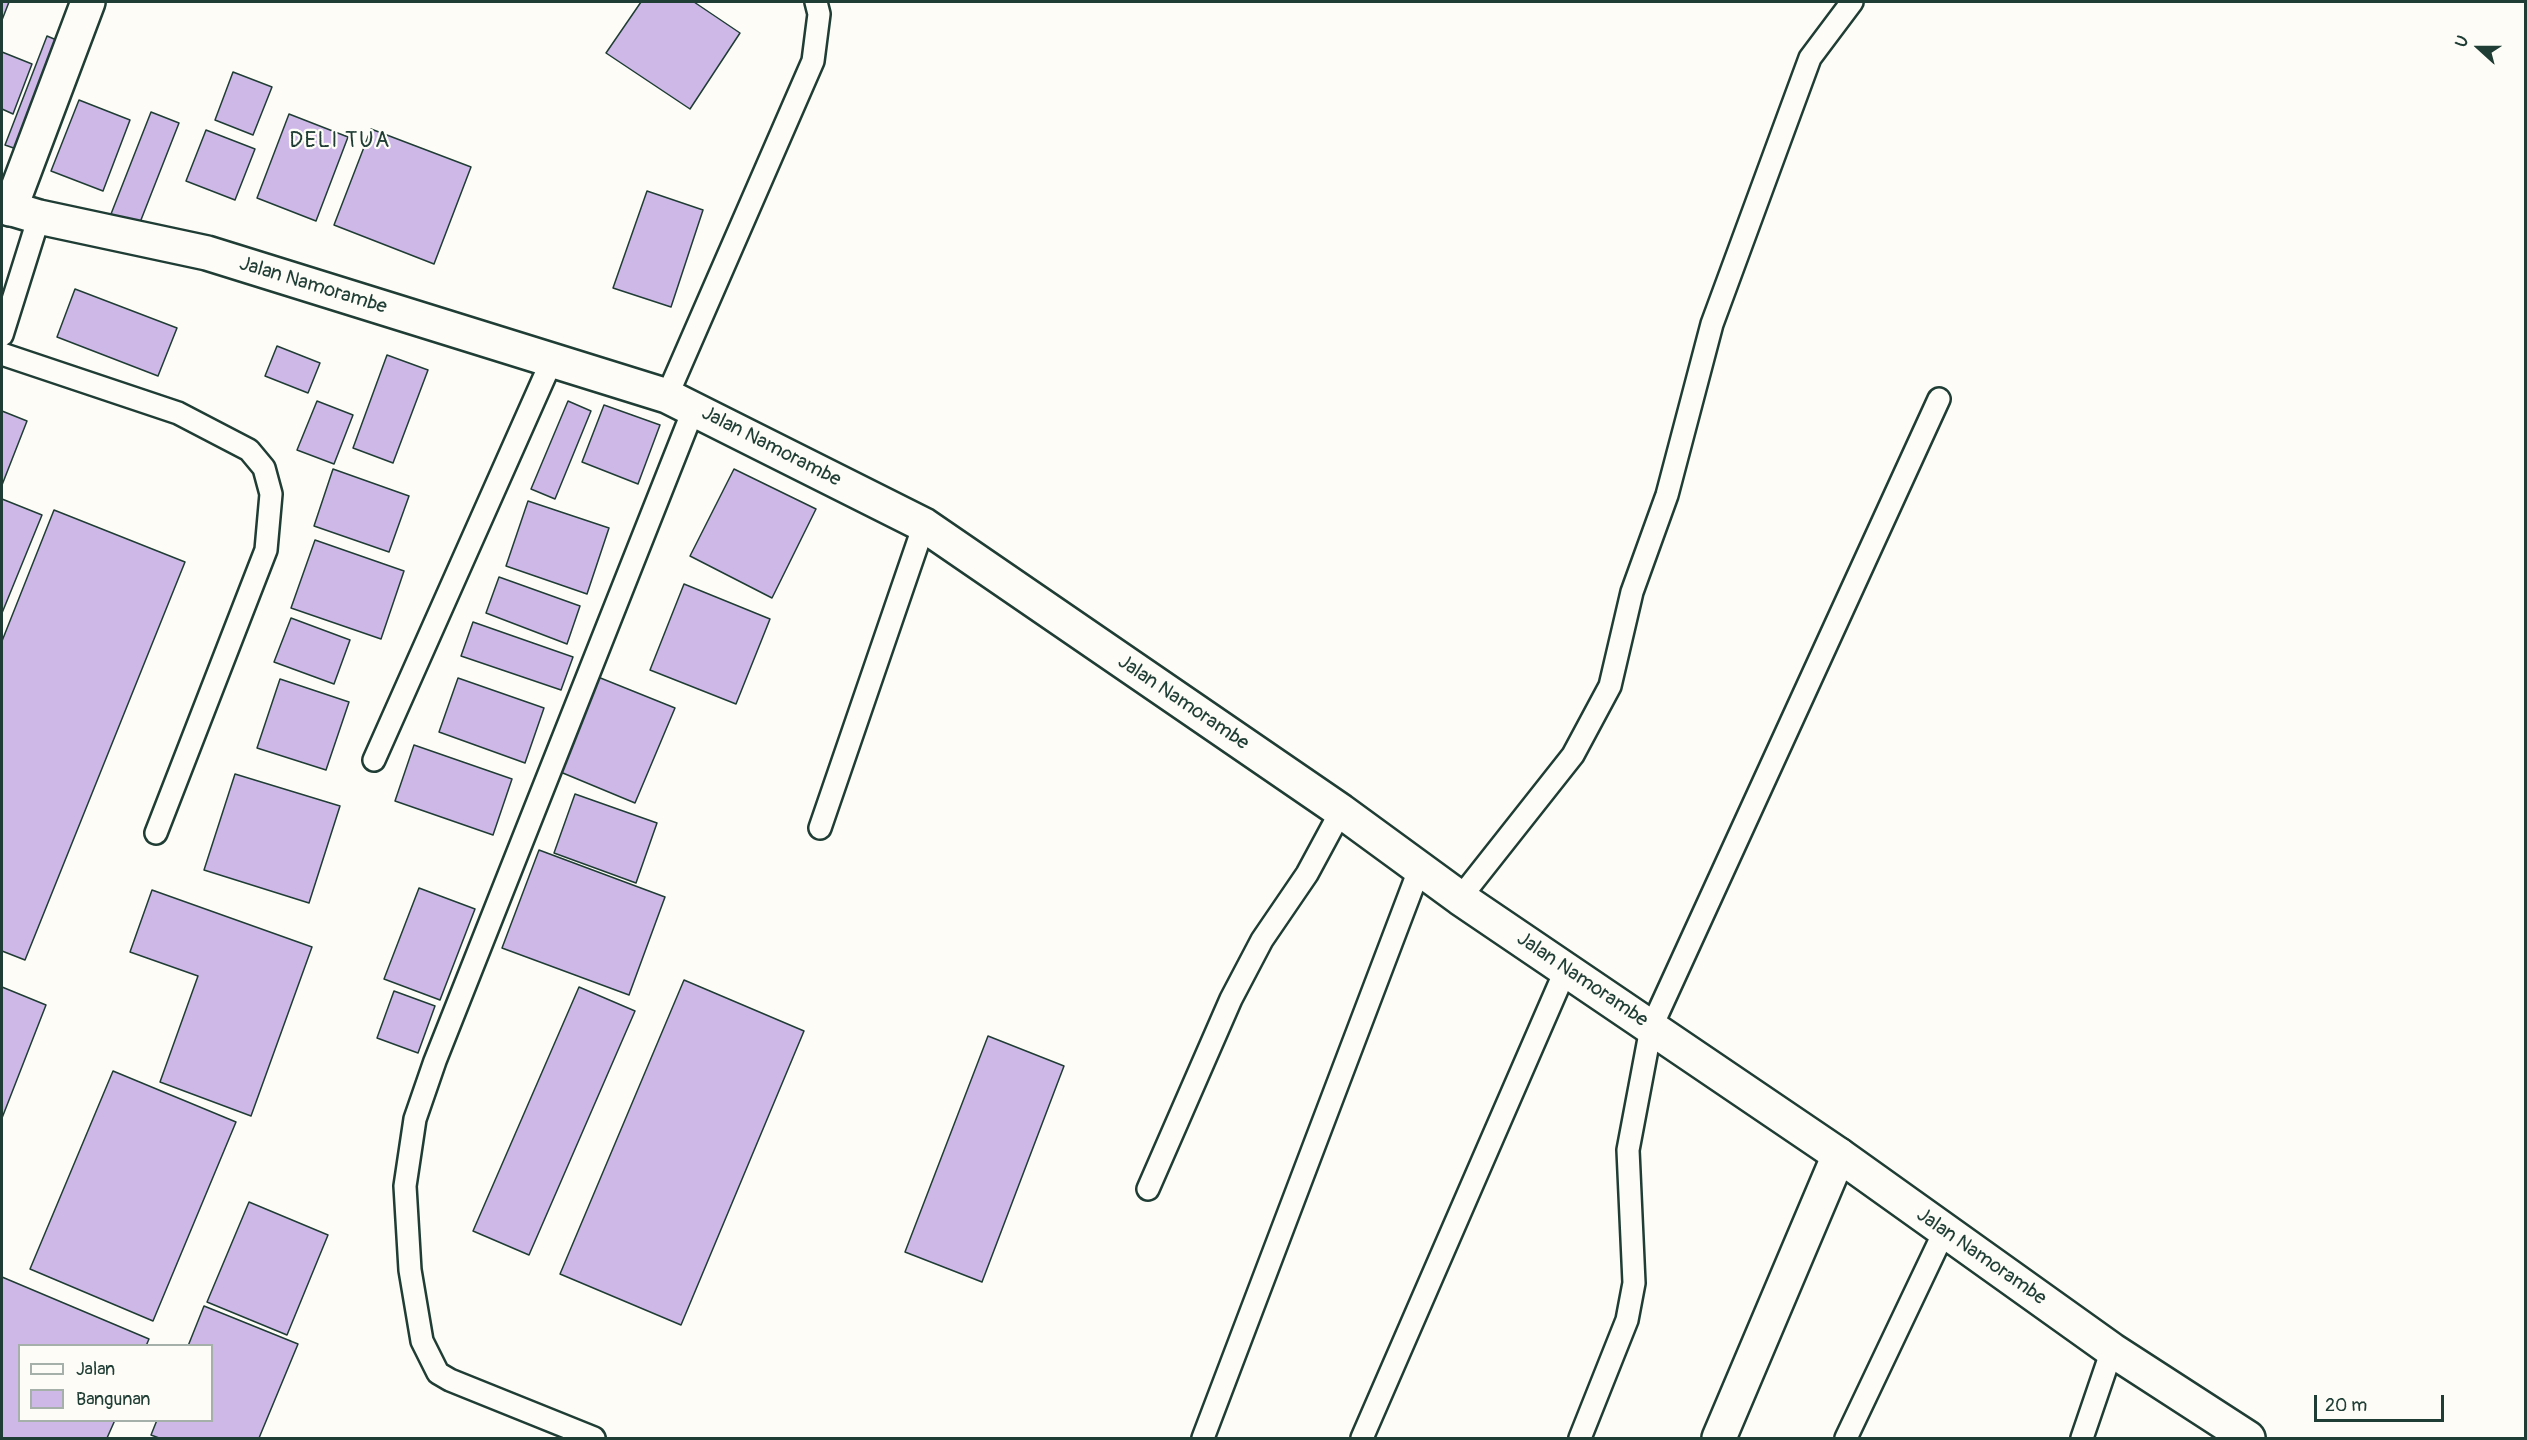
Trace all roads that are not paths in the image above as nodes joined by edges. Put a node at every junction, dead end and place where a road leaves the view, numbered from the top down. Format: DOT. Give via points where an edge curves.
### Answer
graph roads {
  1 [pos="88,2"];
  2 [pos="816,2"];
  3 [pos="1852,2"];
  4 [pos="17,211"];
  5 [pos="2,334"];
  6 [pos="2,354"];
  7 [pos="552,360"];
  8 [pos="1940,399"];
  9 [pos="680,402"];
  10 [pos="924,525"];
  11 [pos="374,760"];
  12 [pos="1341,811"];
  13 [pos="820,828"];
  14 [pos="156,833"];
  15 [pos="1419,870"];
  16 [pos="1460,898"];
  17 [pos="1566,969"];
  18 [pos="1651,1028"];
  19 [pos="1839,1155"];
  20 [pos="1148,1189"];
  21 [pos="1944,1232"];
  22 [pos="2112,1350"];
  23 [pos="594,1438"];
  24 [pos="1203,1438"];
  25 [pos="1362,1438"];
  26 [pos="1580,1438"];
  27 [pos="1719,1438"];
  28 [pos="1846,1438"];
  29 [pos="2082,1438"];
  30 [pos="2248,1438"];
  1 -- 4 [label="main road"];
  2 -- 9 [label="lane" via="819,14 813,61"];
  3 -- 16 [label="lane" via="1810,58 1712,324 1667,495 1632,592 1610,686 1573,755"];
  4 -- 5 [label="lane"];
  4 -- 7 [label="main road, Jalan Namorambe" via="207,253"];
  6 -- 14 [label="lane" via="178,413 249,450 264,468 271,494 266,550"];
  7 -- 9 [label="main road, Jalan Namorambe"];
  7 -- 11 [label="lane"];
  8 -- 18 [label="lane"];
  9 -- 10 [label="main road, Jalan Namorambe"];
  9 -- 23 [label="lane" via="435,1061 415,1119 405,1186 417,1315 422,1341 438,1373"];
  10 -- 12 [label="main road, Jalan Namorambe"];
  10 -- 13 [label="lane"];
  12 -- 15 [label="main road, Jalan Namorambe"];
  12 -- 20 [label="lane" via="1307,874 1262,940 1231,999"];
  15 -- 16 [label="main road, Jalan Namorambe"];
  15 -- 24 [label="lane"];
  16 -- 17 [label="main road, Jalan Namorambe"];
  17 -- 18 [label="main road, Jalan Namorambe"];
  17 -- 25 [label="lane"];
  18 -- 19 [label="main road, Jalan Namorambe"];
  18 -- 26 [label="lane" via="1628,1150 1634,1283 1627,1320"];
  19 -- 21 [label="main road, Jalan Namorambe"];
  19 -- 27 [label="main road"];
  21 -- 22 [label="main road, Jalan Namorambe"];
  21 -- 28 [label="lane"];
  22 -- 29 [label="lane"];
  22 -- 30 [label="main road, Jalan Namorambe"];
}
